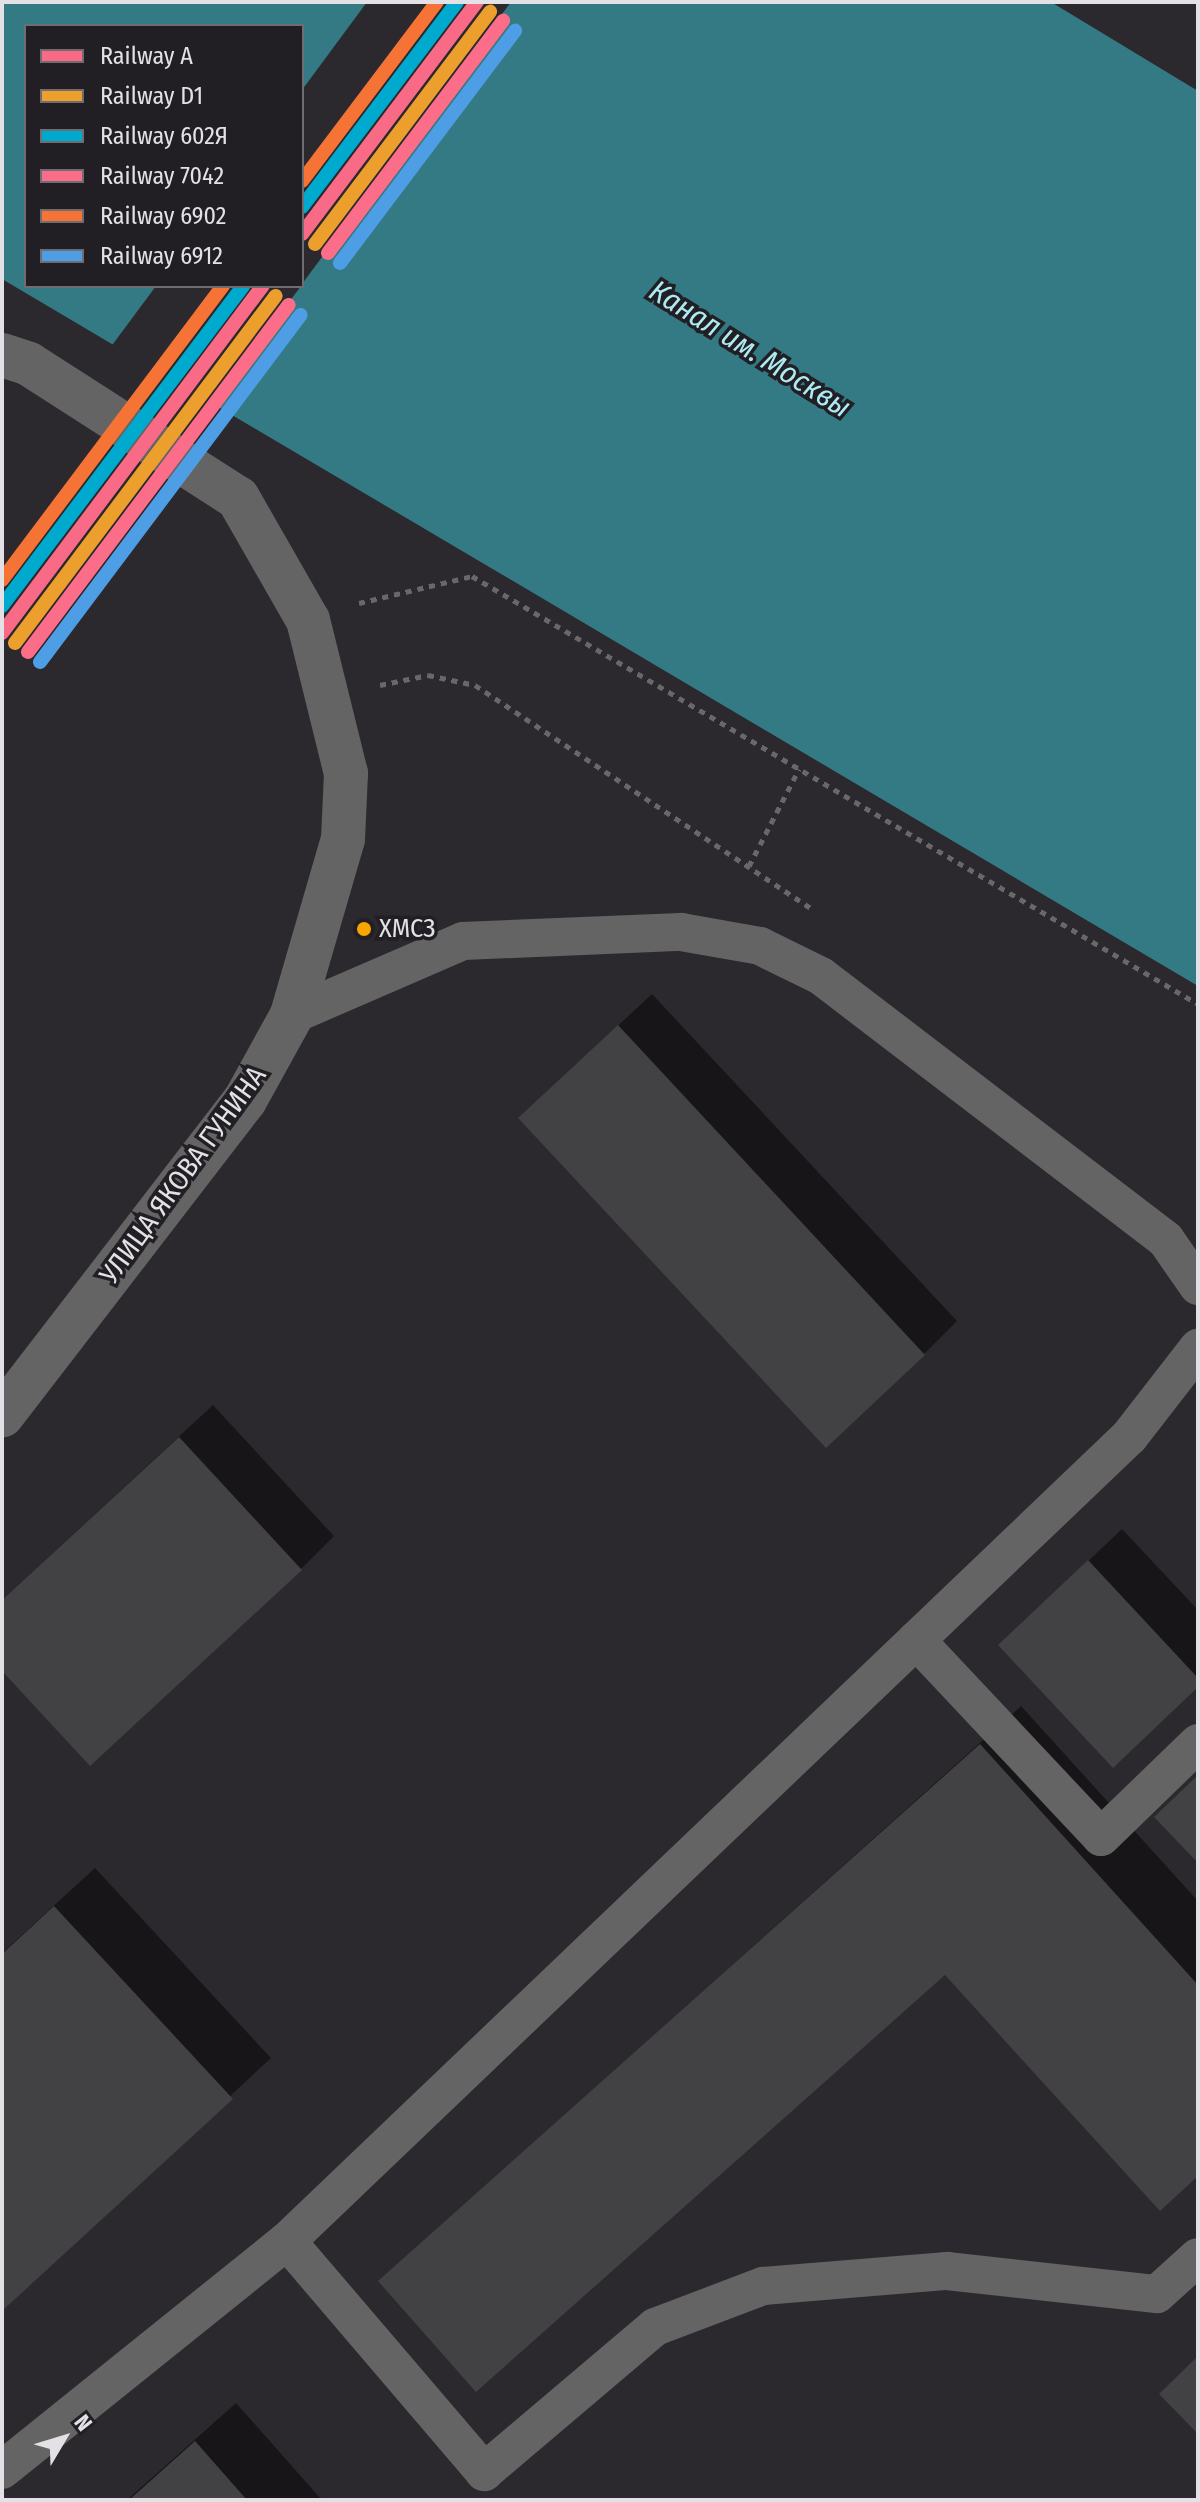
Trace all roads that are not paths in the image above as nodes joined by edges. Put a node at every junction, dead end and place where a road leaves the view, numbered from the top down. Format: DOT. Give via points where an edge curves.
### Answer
graph roads {
  1 [pos="2,355"];
  2 [pos="292,1015"];
  3 [pos="1198,1286"];
  4 [pos="1198,1348"];
  5 [pos="2,1415"];
  6 [pos="916,1640"];
  7 [pos="1198,1743"];
  8 [pos="287,2241"];
  9 [pos="1198,2257"];
  10 [pos="2,2470"];
  1 -- 2 [label="street, УЛИЦА ЯКОВА ГУНИНА" via="29,364 238,498 308,620 346,773 343,839"];
  2 -- 3 [label="lane" via="463,941 681,932 760,946 821,976 1166,1240"];
  2 -- 5 [label="street, УЛИЦА ЯКОВА ГУНИНА" via="245,1100"];
  4 -- 6 [label="lane" via="1129,1437"];
  6 -- 7 [label="lane" via="1101,1837"];
  6 -- 8 [label="lane"];
  8 -- 9 [label="lane" via="484,2472 655,2327 763,2286 947,2271 1157,2294"];
  8 -- 10 [label="lane"];
}
